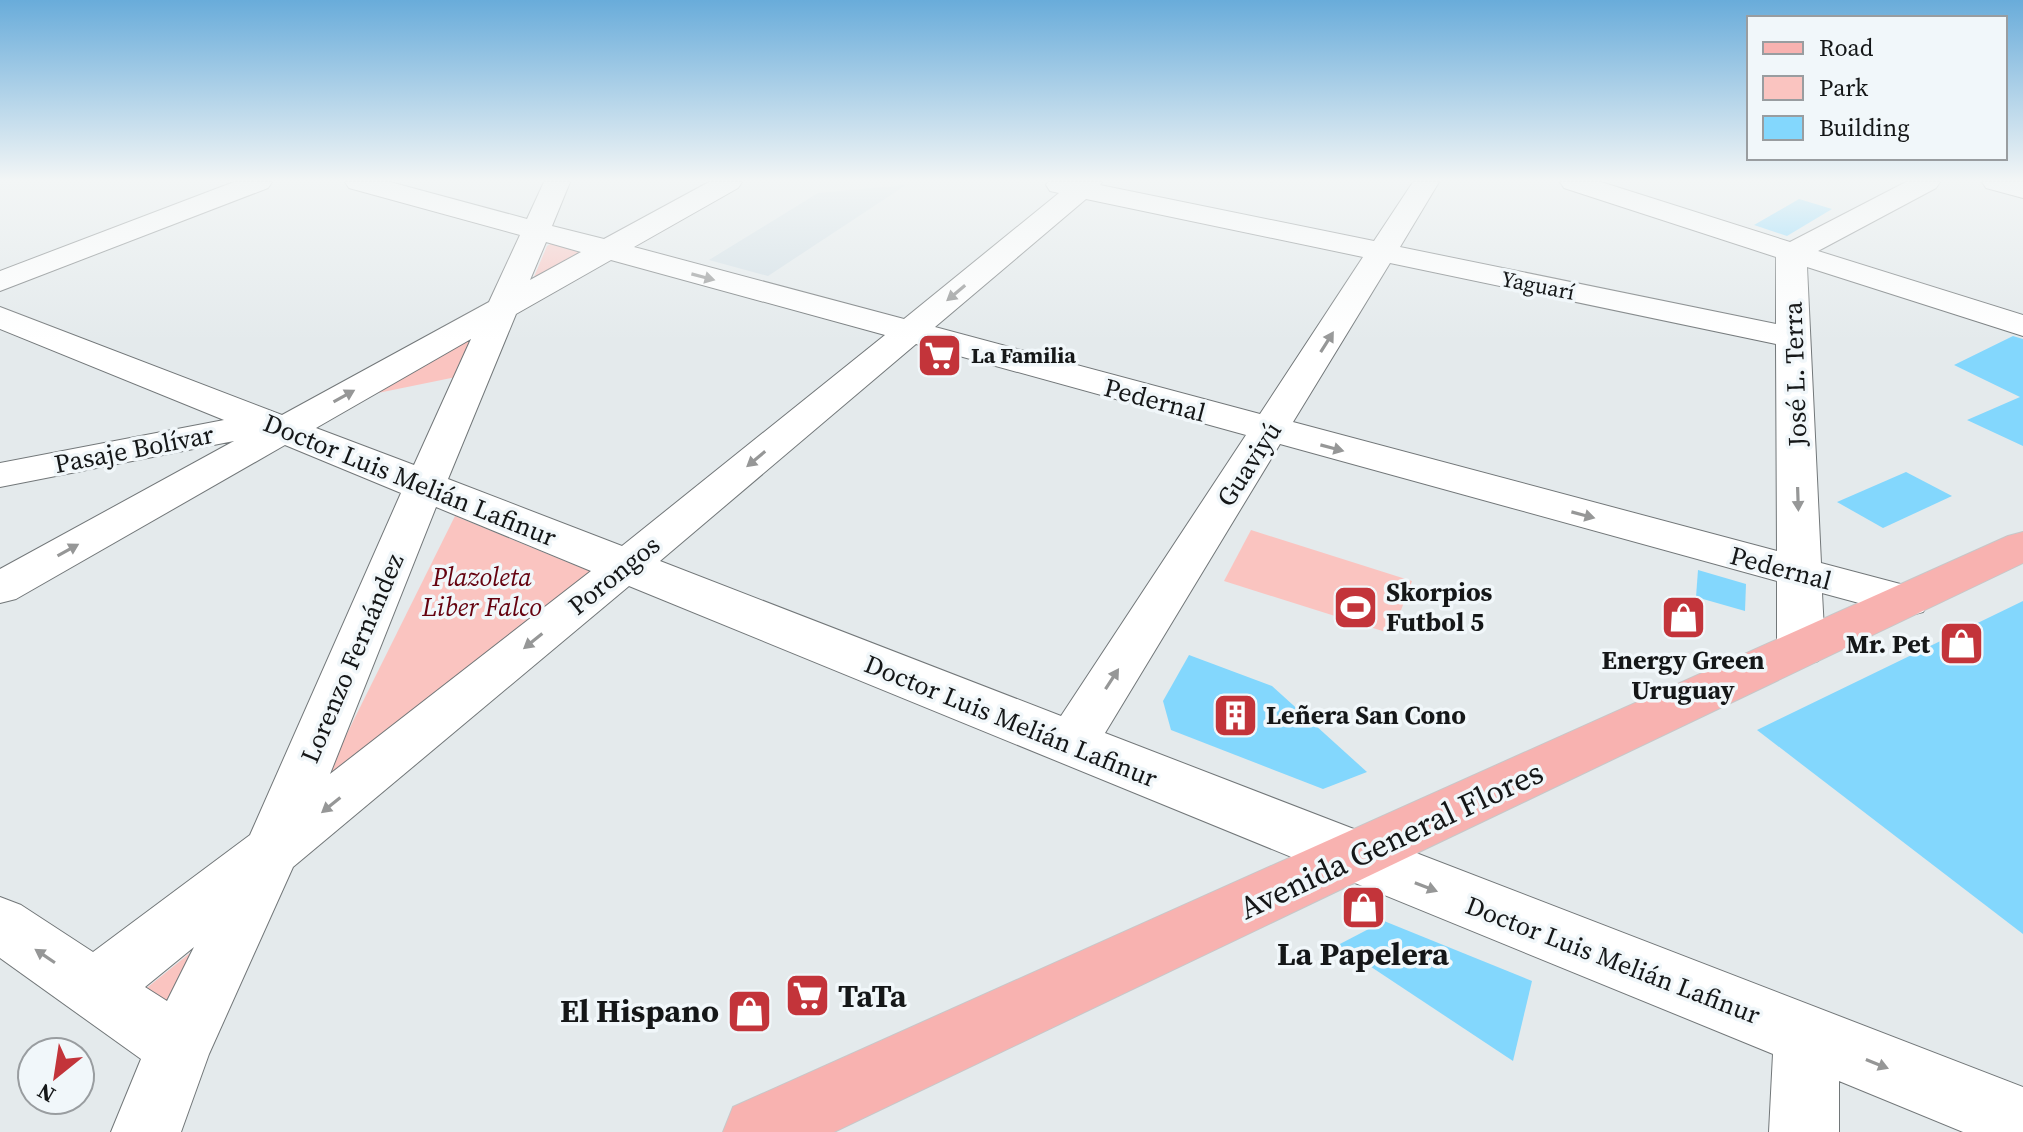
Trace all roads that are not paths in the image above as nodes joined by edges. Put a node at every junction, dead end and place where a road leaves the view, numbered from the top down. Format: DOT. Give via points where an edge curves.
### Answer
graph roads {
  1 [pos="122,235"];
  2 [pos="535,235"];
  3 [pos="550,235"];
  4 [pos="638,235"];
  5 [pos="1016,235"];
  6 [pos="1300,235"];
  7 [pos="1394,235"];
  8 [pos="1735,235"];
  9 [pos="1826,235"];
  10 [pos="608,252"];
  11 [pos="1383,253"];
  12 [pos="1791,253"];
  13 [pos="0,282"];
  14 [pos="503,309"];
  15 [pos="0,317"];
  16 [pos="2023,326"];
  17 [pos="908,332"];
  18 [pos="1793,337"];
  19 [pos="276,426"];
  20 [pos="1271,431"];
  21 [pos="0,475"];
  22 [pos="424,487"];
  23 [pos="2023,546"];
  24 [pos="625,566"];
  25 [pos="1801,573"];
  26 [pos="0,588"];
  27 [pos="1907,601"];
  28 [pos="1801,649"];
  29 [pos="1070,745"];
  30 [pos="270,854"];
  31 [pos="1353,858"];
  32 [pos="0,924"];
  33 [pos="94,989"];
  34 [pos="1807,1036"];
  35 [pos="179,1047"];
  36 [pos="852,1107"];
  37 [pos="2023,1122"];
  38 [pos="146,1132"];
  39 [pos="758,1132"];
  40 [pos="1804,1132"];
  1 -- 13 [label="street"];
  2 -- 14 [label="street, Lorenzo Fernández"];
  3 -- 10 [label="street, Pedernal"];
  4 -- 10 [label="street"];
  5 -- 17 [label="street, Porongos, one-way"];
  6 -- 11 [label="street, Yaguarí"];
  7 -- 11 [label="street, Guaviyú"];
  8 -- 12 [label="street"];
  9 -- 12 [label="street"];
  10 -- 14 [label="street"];
  10 -- 17 [label="street, Pedernal, one-way"];
  11 -- 18 [label="street, Yaguarí"];
  20 -- 11 [label="street, Guaviyú, one-way"];
  12 -- 16 [label="street"];
  12 -- 18 [label="street, José L. Terra"];
  19 -- 14 [label="street, one-way"];
  14 -- 22 [label="street, Lorenzo Fernández"];
  15 -- 19 [label="street, Doctor Luis Melián Lafinur"];
  17 -- 20 [label="street, Pedernal"];
  17 -- 24 [label="street, Porongos, one-way"];
  18 -- 25 [label="street, José L. Terra, one-way"];
  19 -- 21 [label="street, Pasaje Bolívar"];
  19 -- 22 [label="street, Doctor Luis Melián Lafinur"];
  26 -- 19 [label="street, one-way"];
  20 -- 25 [label="street, Pedernal, one-way"];
  29 -- 20 [label="street, Guaviyú, one-way"];
  22 -- 24 [label="street, Doctor Luis Melián Lafinur"];
  22 -- 30 [label="street, Lorenzo Fernández"];
  23 -- 27 [label="main road, Avenida General Flores"];
  24 -- 29 [label="street, Doctor Luis Melián Lafinur"];
  24 -- 30 [label="street, Porongos, one-way"];
  25 -- 27 [label="street, Pedernal"];
  25 -- 28 [label="street, José L. Terra"];
  27 -- 28 [label="main road, Avenida General Flores"];
  28 -- 31 [label="main road, Avenida General Flores"];
  29 -- 31 [label="street, Doctor Luis Melián Lafinur"];
  30 -- 33 [label="street, Porongos"];
  30 -- 35 [label="street, Lorenzo Fernández"];
  31 -- 34 [label="street, Doctor Luis Melián Lafinur, one-way"];
  31 -- 36 [label="main road, Avenida General Flores"];
  33 -- 32 [label="street, one-way"];
  33 -- 35 [label="street"];
  34 -- 37 [label="street, Doctor Luis Melián Lafinur, one-way"];
  34 -- 40 [label="street"];
  35 -- 38 [label="street, Lorenzo Fernández"];
  36 -- 39 [label="main road, Avenida General Flores"];
}
